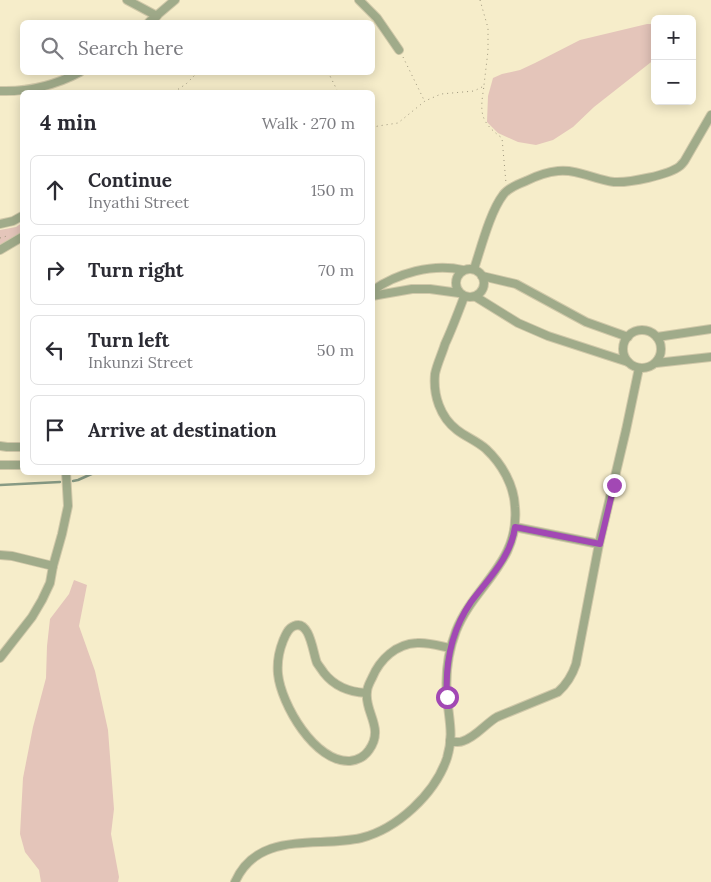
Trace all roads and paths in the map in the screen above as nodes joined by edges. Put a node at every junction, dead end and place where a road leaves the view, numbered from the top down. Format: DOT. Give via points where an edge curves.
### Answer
graph roads {
  1 [pos="127,0"];
  2 [pos="175,0"];
  3 [pos="359,0"];
  4 [pos="480,0"];
  5 [pos="157,16"];
  6 [pos="152,20"];
  7 [pos="399,50"];
  8 [pos="74,75"];
  9 [pos="195,75"];
  10 [pos="330,75"];
  11 [pos="484,86"];
  12 [pos="43,90"];
  13 [pos="177,90"];
  14 [pos="337,90"];
  15 [pos="0,91"];
  16 [pos="20,91"];
  17 [pos="425,101"];
  18 [pos="711,115"];
  19 [pos="375,127"];
  20 [pos="508,190"];
  21 [pos="20,217"];
  22 [pos="0,224"];
  23 [pos="10,235"];
  24 [pos="0,238"];
  25 [pos="20,238"];
  26 [pos="0,250"];
  27 [pos="463,270"];
  28 [pos="474,270"];
  29 [pos="482,276"];
  30 [pos="375,289"];
  31 [pos="375,295"];
  32 [pos="462,295"];
  33 [pos="476,297"];
  34 [pos="711,329"];
  35 [pos="628,337"];
  36 [pos="657,338"];
  37 [pos="711,357"];
  38 [pos="628,362"];
  39 [pos="656,362"];
  40 [pos="639,368"];
  41 [pos="0,446"];
  42 [pos="20,447"];
  43 [pos="20,465"];
  44 [pos="0,466"];
  45 [pos="66,475"];
  46 [pos="515,527"];
  47 [pos="600,544"];
  48 [pos="0,555"];
  49 [pos="53,566"];
  50 [pos="450,648"];
  51 [pos="0,658"];
  52 [pos="366,693"];
  53 [pos="450,741"];
  54 [pos="235,882"];
  1 -- 5 [label="street"];
  2 -- 5 [label="street"];
  3 -- 7 [label="street" via="377,18"];
  4 -- 11 [label="path" via="488,28"];
  5 -- 6 [label="street"];
  7 -- 17 [label="path"];
  8 -- 12 [label="street"];
  9 -- 13 [label="path"];
  10 -- 14 [label="path"];
  11 -- 17 [label="path" via="441,94"];
  11 -- 20 [label="path" via="481,108 485,122 502,138"];
  15 -- 16 [label="street"];
  17 -- 19 [label="path" via="398,123"];
  18 -- 20 [label="street" via="685,160 672,170 615,182 559,170"];
  20 -- 28 [label="street" via="493,215"];
  21 -- 22 [label="street"];
  23 -- 24 [label="path"];
  25 -- 26 [label="street"];
  27 -- 28 [label="street"];
  27 -- 30 [label="street" via="436,268 416,271 384,282"];
  27 -- 32 [label="street" via="455,281 456,290"];
  28 -- 29 [label="street"];
  29 -- 33 [label="street" via="484,288"];
  29 -- 35 [label="street" via="516,284 586,322"];
  31 -- 32 [label="street" via="421,289"];
  32 -- 33 [label="street"];
  32 -- 46 [label="street" via="436,372 435,395 446,419 456,430 484,448 501,465 512,490"];
  33 -- 38 [label="street" via="518,324"];
  34 -- 36 [label="street"];
  35 -- 36 [label="street" via="642,330"];
  35 -- 38 [label="street" via="624,347"];
  36 -- 39 [label="street" via="661,353"];
  37 -- 39 [label="street"];
  38 -- 40 [label="street"];
  39 -- 40 [label="street"];
  40 -- 47 [label="street"];
  41 -- 42 [label="street"];
  43 -- 44 [label="street"];
  45 -- 49 [label="street" via="68,506"];
  46 -- 47 [label="street"];
  46 -- 50 [label="street" via="502,562 462,617"];
  47 -- 53 [label="street" via="576,664 566,686 552,696 497,717 463,741"];
  48 -- 49 [label="street"];
  49 -- 51 [label="street" via="42,600"];
  50 -- 52 [label="street" via="419,643 392,651 376,668"];
  50 -- 53 [label="street" via="446,675"];
  52 -- 52 [label="street" via="376,734 371,748 360,758 352,760 342,761 326,754 301,728 280,685 278,663 288,630 296,625 307,632 317,663 336,685"];
  53 -- 54 [label="street" via="446,759 430,789 406,815 361,838 284,844 270,849 248,864"];
}
